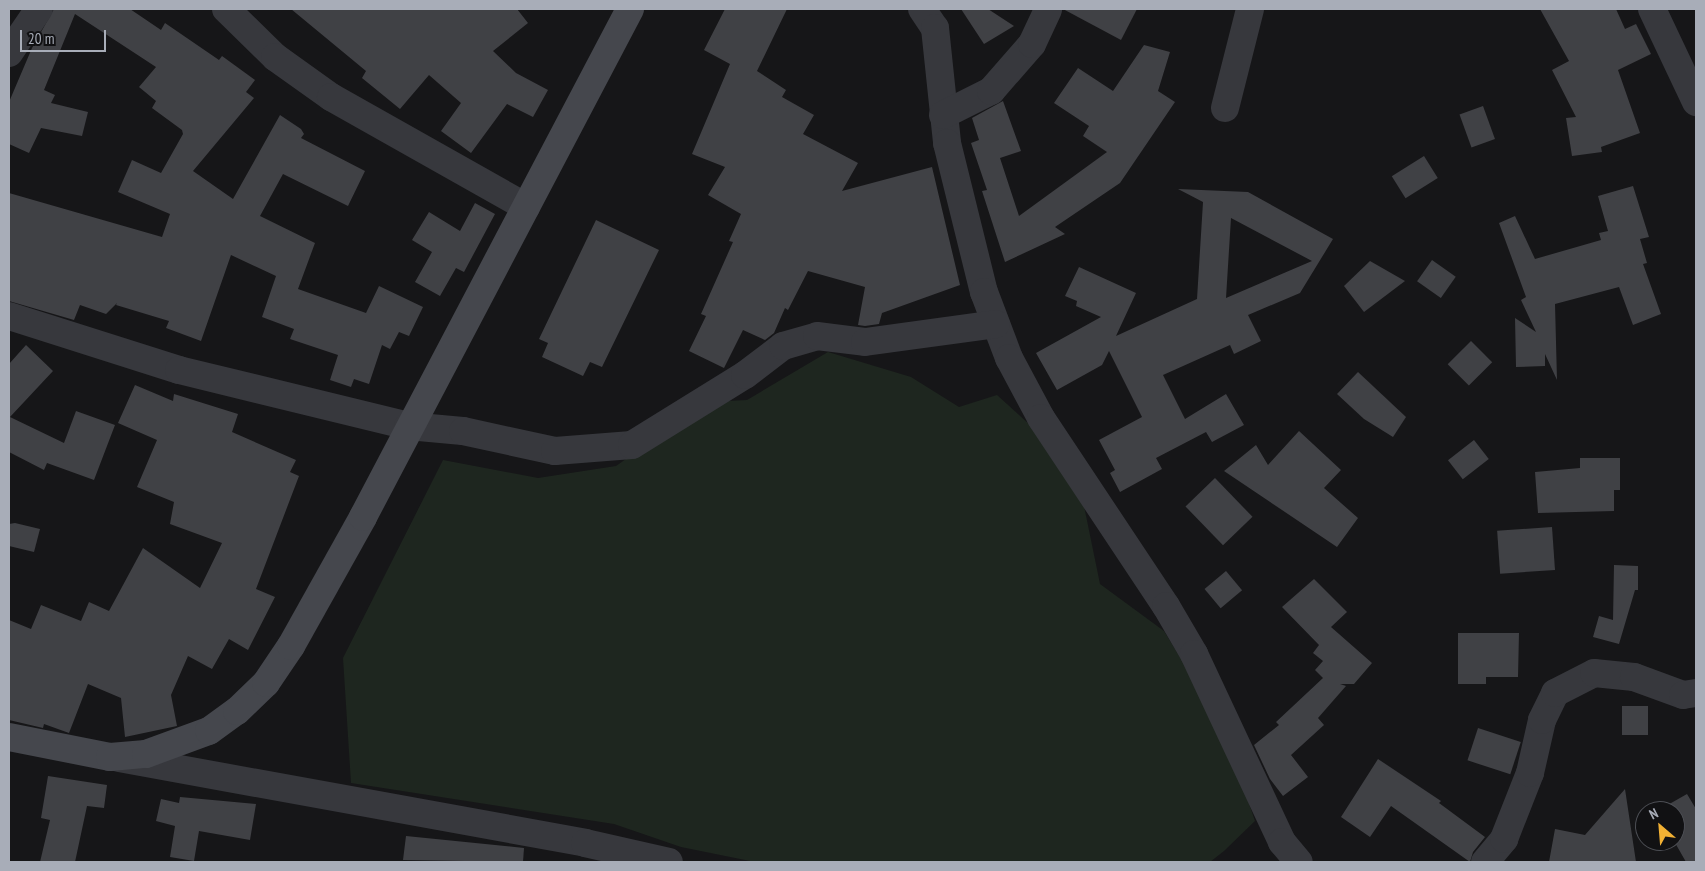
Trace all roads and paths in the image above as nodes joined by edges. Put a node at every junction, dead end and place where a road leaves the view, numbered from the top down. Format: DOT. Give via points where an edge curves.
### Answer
graph roads {
  1 [pos="39,9"];
  2 [pos="226,9"];
  3 [pos="630,9"];
  4 [pos="922,9"];
  5 [pos="1048,9"];
  6 [pos="1250,9"];
  7 [pos="1652,9"];
  8 [pos="9,53"];
  9 [pos="1696,102"];
  10 [pos="1225,108"];
  11 [pos="943,116"];
  12 [pos="526,208"];
  13 [pos="9,316"];
  14 [pos="996,324"];
  15 [pos="408,426"];
  16 [pos="1696,693"];
  17 [pos="9,737"];
  18 [pos="110,757"];
  19 [pos="583,853"];
  20 [pos="669,862"];
  21 [pos="1300,862"];
  22 [pos="1485,862"];
  1 -- 8 [label="street"];
  2 -- 12 [label="street" via="275,57 331,97"];
  3 -- 12 [label="street"];
  4 -- 11 [label="street" via="935,28 939,44"];
  5 -- 11 [label="street" via="1032,44 991,91"];
  6 -- 10 [label="street"];
  7 -- 9 [label="street"];
  11 -- 14 [label="street" via="984,292"];
  12 -- 15 [label="street"];
  13 -- 15 [label="street" via="179,370"];
  14 -- 15 [label="street" via="865,342 817,336 783,346 745,375 632,445 555,451 463,431"];
  14 -- 21 [label="street" via="1029,398 1194,654 1282,842"];
  15 -- 18 [label="street" via="358,526 291,646 266,683 237,711 209,731 146,754"];
  16 -- 22 [label="street" via="1683,695 1634,677 1594,673 1555,693 1542,720 1530,774 1504,839"];
  17 -- 18 [label="street"];
  18 -- 19 [label="street"];
  19 -- 20 [label="street"];
}
